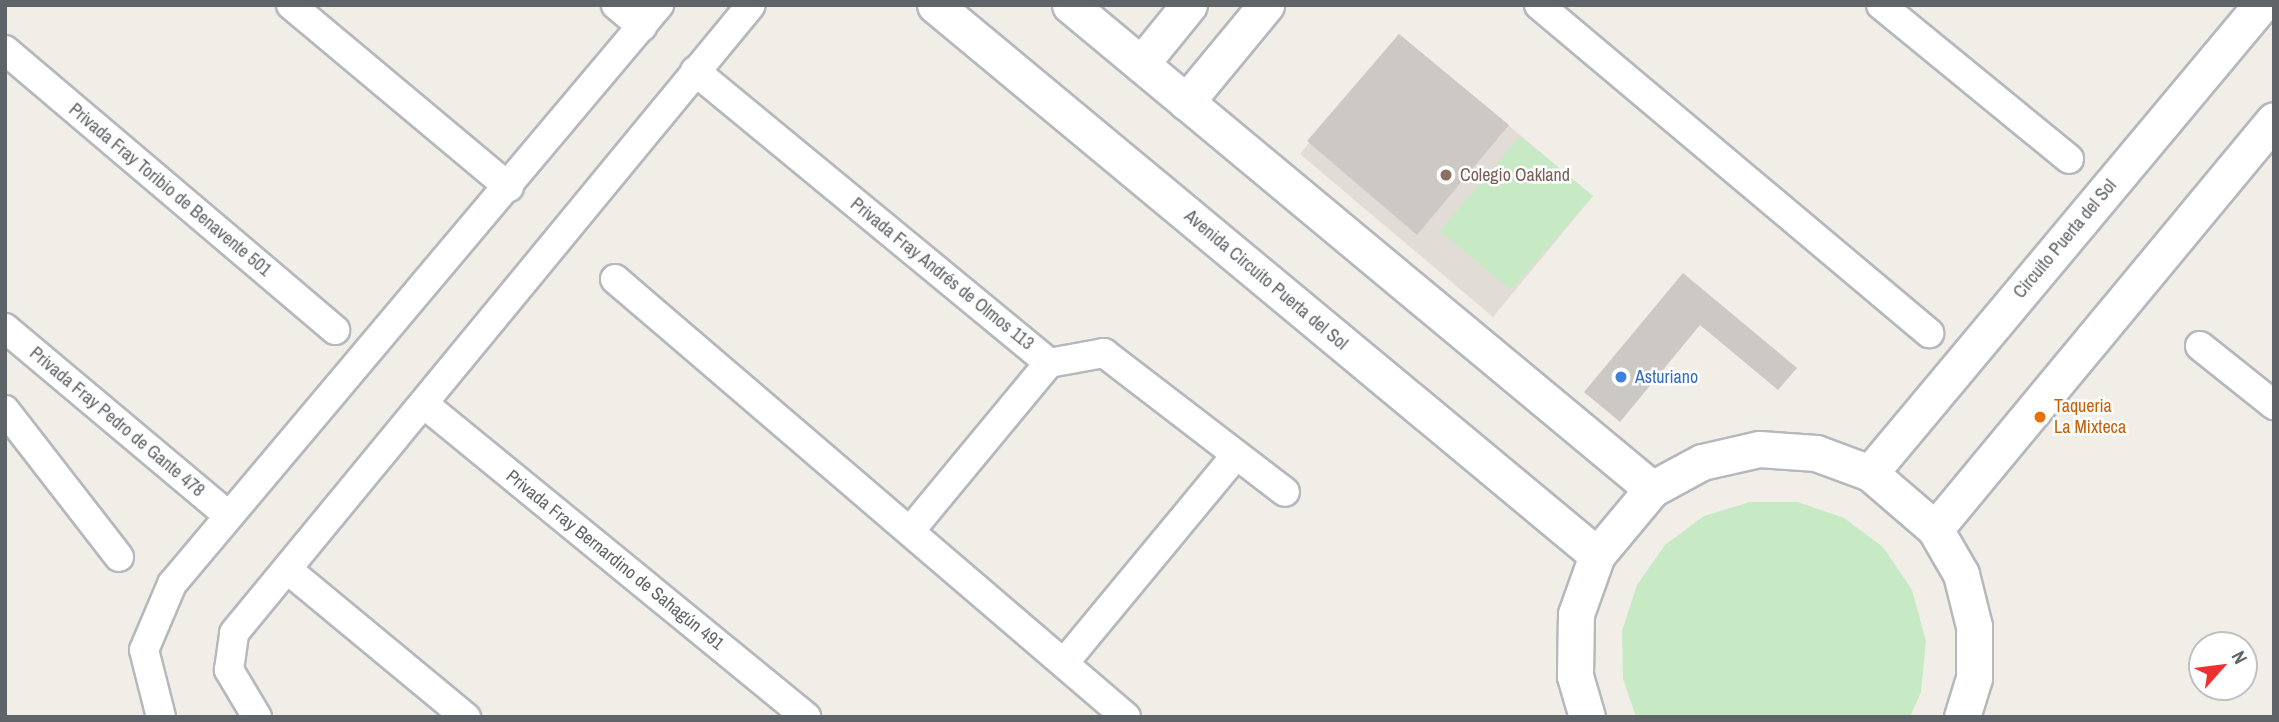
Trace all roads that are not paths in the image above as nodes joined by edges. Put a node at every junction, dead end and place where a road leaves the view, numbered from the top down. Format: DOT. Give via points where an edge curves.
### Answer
graph roads {
  1 [pos="291,5"];
  2 [pos="616,5"];
  3 [pos="659,5"];
  4 [pos="751,5"];
  5 [pos="935,5"];
  6 [pos="1070,5"];
  7 [pos="1189,5"];
  8 [pos="1266,5"];
  9 [pos="1539,5"];
  10 [pos="1881,5"];
  11 [pos="2261,5"];
  12 [pos="642,27"];
  13 [pos="5,50"];
  14 [pos="1141,64"];
  15 [pos="695,71"];
  16 [pos="1186,102"];
  17 [pos="2274,120"];
  18 [pos="2069,159"];
  19 [pos="509,187"];
  20 [pos="615,279"];
  21 [pos="5,328"];
  22 [pos="335,330"];
  23 [pos="1928,333"];
  24 [pos="2200,346"];
  25 [pos="1049,363"];
  26 [pos="424,404"];
  27 [pos="2274,405"];
  28 [pos="5,410"];
  29 [pos="1236,455"];
  30 [pos="1870,473"];
  31 [pos="1652,489"];
  32 [pos="1285,492"];
  33 [pos="229,516"];
  34 [pos="1935,529"];
  35 [pos="910,531"];
  36 [pos="1597,555"];
  37 [pos="119,557"];
  38 [pos="288,570"];
  39 [pos="1063,663"];
  40 [pos="161,717"];
  41 [pos="257,717"];
  42 [pos="466,717"];
  43 [pos="806,717"];
  44 [pos="1126,717"];
  45 [pos="1587,717"];
  46 [pos="1962,717"];
  1 -- 19 [label="street"];
  2 -- 12 [label="street"];
  3 -- 12 [label="street"];
  4 -- 15 [label="street"];
  5 -- 36 [label="street, Avenida Circuito Puerta del Sol"];
  6 -- 14 [label="street"];
  7 -- 14 [label="street"];
  8 -- 16 [label="street"];
  9 -- 23 [label="street"];
  10 -- 18 [label="street"];
  11 -- 30 [label="street, Circuito Puerta del Sol"];
  12 -- 19 [label="street"];
  13 -- 22 [label="street, Privada Fray Toribio de Benavente 501"];
  14 -- 16 [label="street"];
  15 -- 25 [label="street, Privada Fray Andrés de Olmos 113"];
  15 -- 26 [label="street"];
  16 -- 31 [label="street"];
  17 -- 34 [label="street"];
  19 -- 33 [label="street"];
  20 -- 35 [label="street"];
  21 -- 33 [label="street, Privada Fray Pedro de Gante 478"];
  24 -- 27 [label="street"];
  25 -- 29 [label="street, Privada Fray Andrés de Olmos 113" via="1104,354"];
  25 -- 35 [label="street"];
  26 -- 38 [label="street"];
  26 -- 43 [label="street, Privada Fray Bernardino de Sahagún 491"];
  28 -- 37 [label="street"];
  29 -- 32 [label="street, Privada Fray Andrés de Olmos 113"];
  29 -- 39 [label="street"];
  30 -- 31 [label="street" via="1816,453 1759,449 1702,461"];
  30 -- 34 [label="street"];
  31 -- 36 [label="street"];
  33 -- 40 [label="street" via="172,584 144,650"];
  34 -- 46 [label="street" via="1961,574 1974,626 1974,678"];
  35 -- 39 [label="street"];
  36 -- 45 [label="street" via="1576,614 1575,676"];
  38 -- 41 [label="street" via="234,633 229,670"];
  38 -- 42 [label="street"];
  39 -- 44 [label="street"];
}
